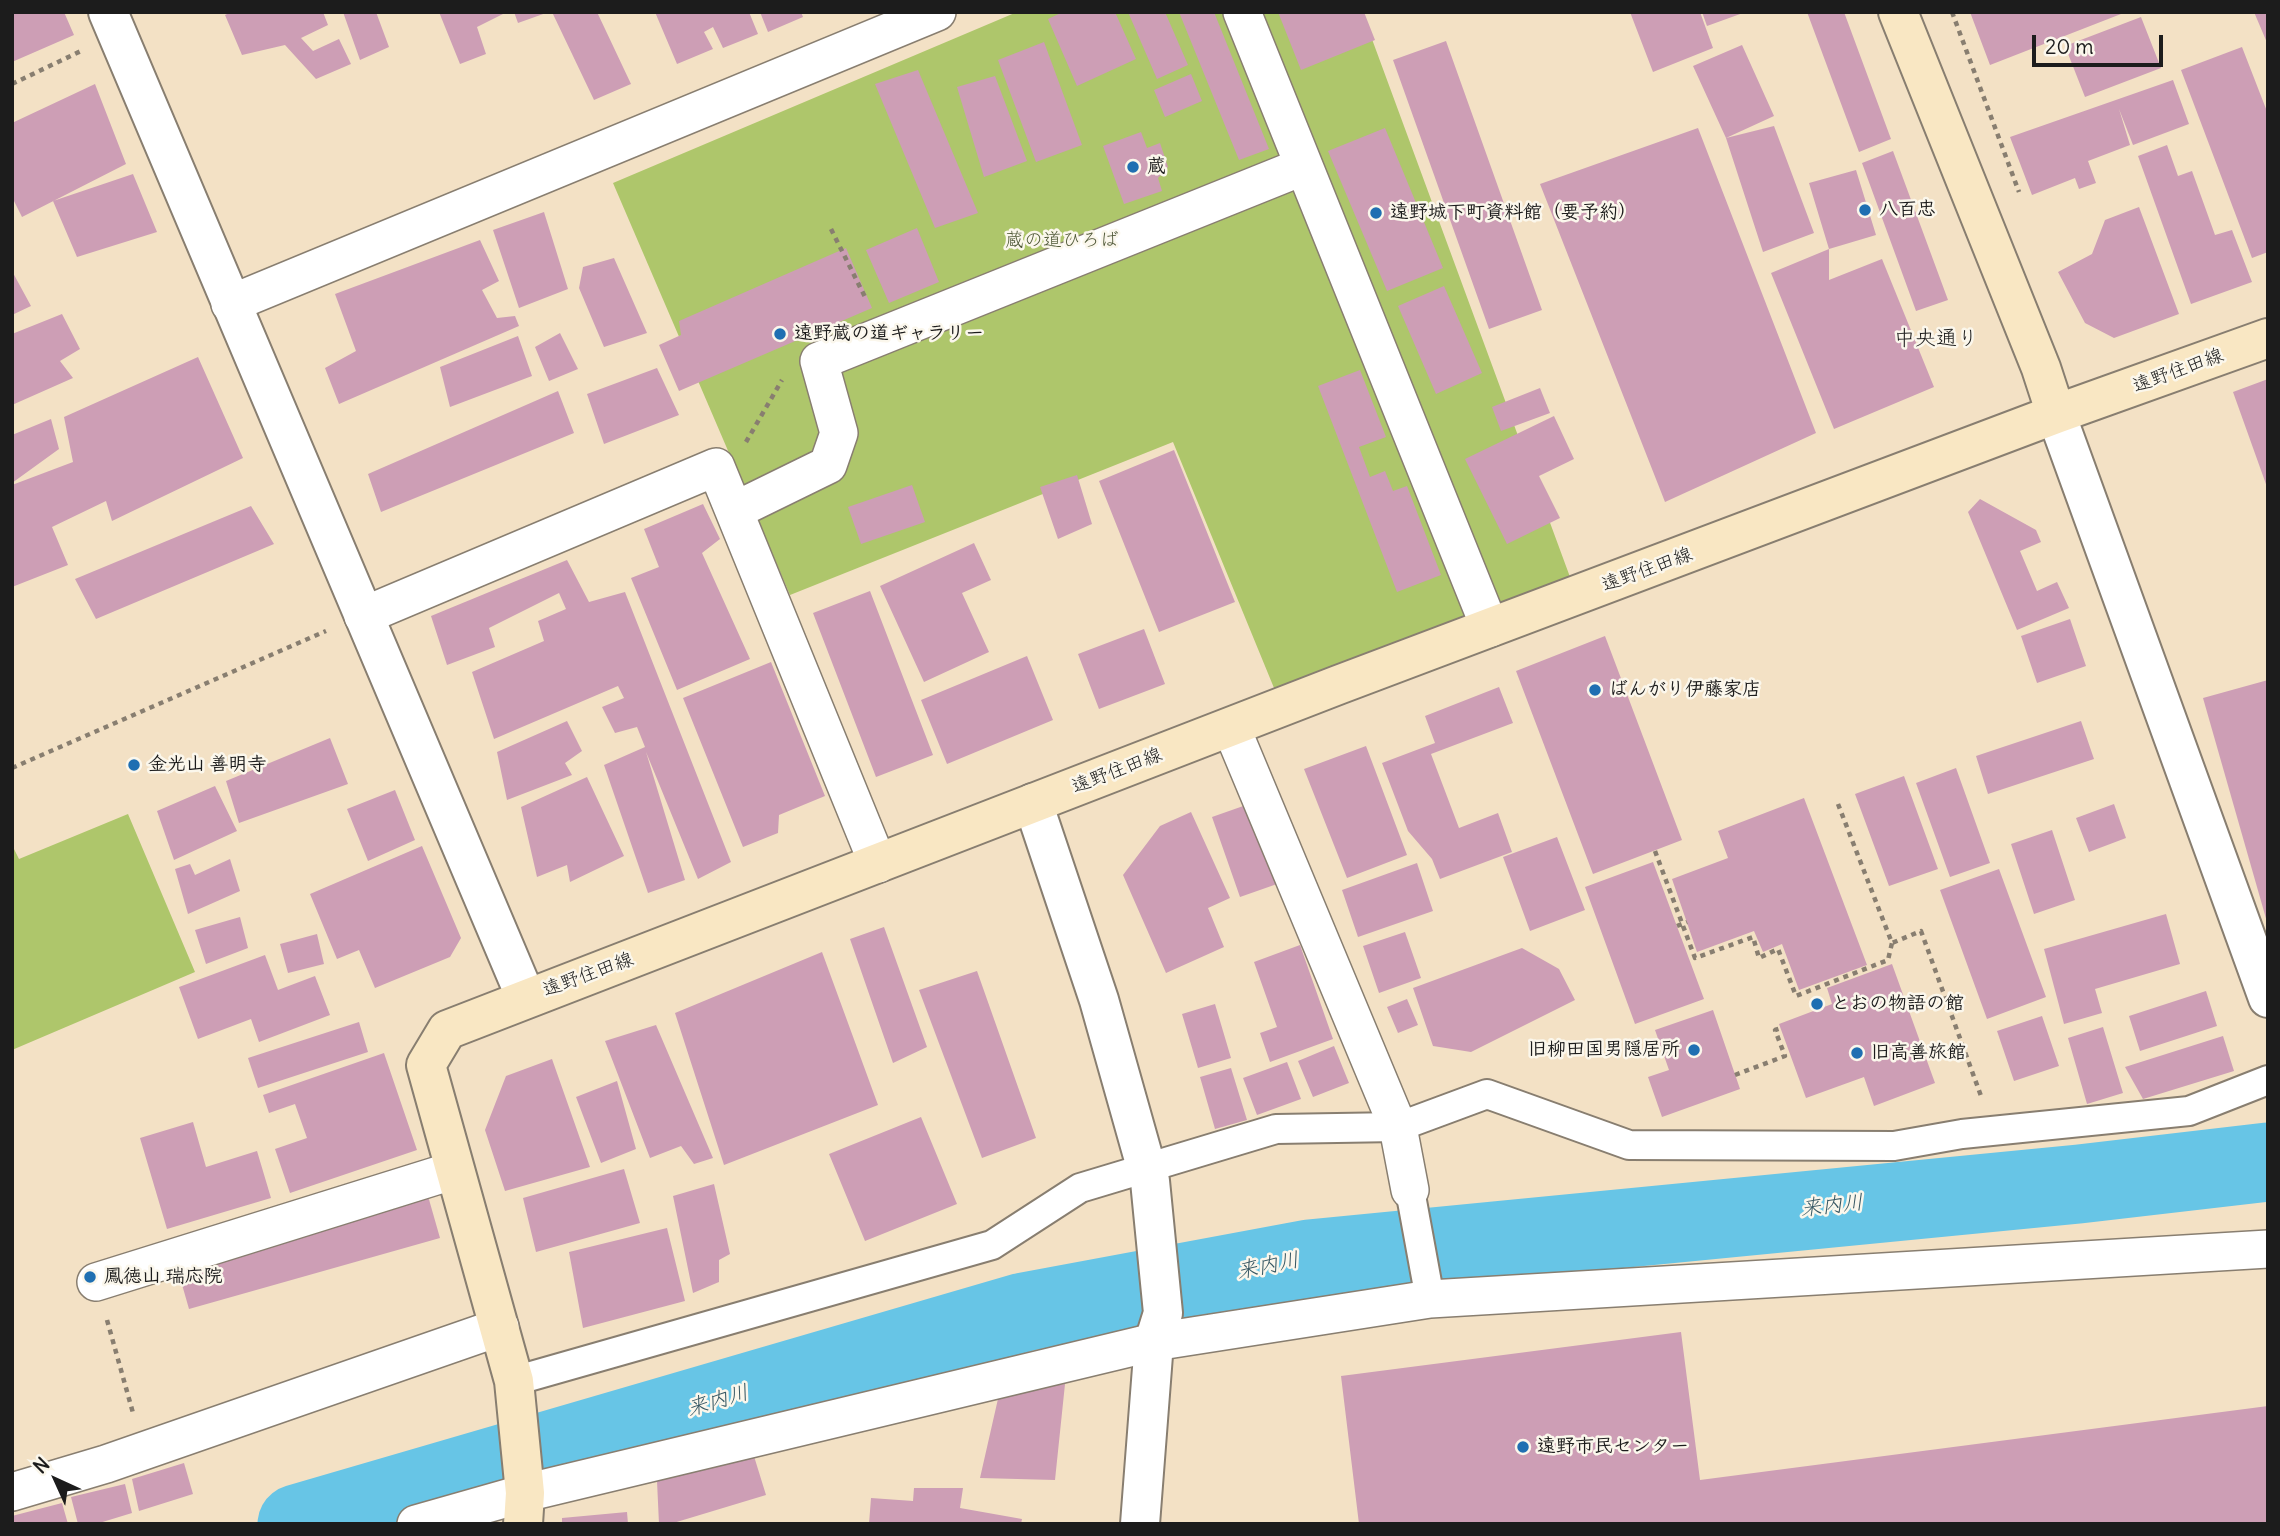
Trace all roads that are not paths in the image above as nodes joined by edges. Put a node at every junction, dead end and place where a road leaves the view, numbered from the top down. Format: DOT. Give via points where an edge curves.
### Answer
graph roads {
  1 [pos="937,12"];
  2 [pos="1242,12"];
  3 [pos="1898,12"];
  4 [pos="113,23"];
  5 [pos="1304,166"];
  6 [pos="230,304"];
  7 [pos="2268,338"];
  8 [pos="2056,414"];
  9 [pos="734,511"];
  10 [pos="363,616"];
  11 [pos="1490,628"];
  12 [pos="1231,727"];
  13 [pos="1033,803"];
  14 [pos="878,864"];
  15 [pos="2262,958"];
  16 [pos="526,998"];
  17 [pos="2268,998"];
  18 [pos="2268,1080"];
  19 [pos="1398,1127"];
  20 [pos="455,1170"];
  21 [pos="1147,1174"];
  22 [pos="1410,1190"];
  23 [pos="2268,1249"];
  24 [pos="96,1282"];
  25 [pos="1430,1298"];
  26 [pos="500,1327"];
  27 [pos="1158,1327"];
  28 [pos="515,1394"];
  29 [pos="12,1492"];
  30 [pos="524,1508"];
  31 [pos="416,1524"];
  32 [pos="1140,1524"];
  1 -- 6 [label="street"];
  2 -- 5 [label="street"];
  3 -- 8 [label="main road"];
  4 -- 6 [label="street"];
  5 -- 9 [label="street" via="819,361 839,433 828,465"];
  5 -- 11 [label="street"];
  6 -- 10 [label="street"];
  7 -- 8 [label="main road, 遠野住田線"];
  8 -- 11 [label="main road, 遠野住田線"];
  8 -- 15 [label="street"];
  9 -- 10 [label="street" via="716,467"];
  9 -- 14 [label="street"];
  10 -- 16 [label="street"];
  11 -- 12 [label="main road, 遠野住田線"];
  12 -- 13 [label="main road, 遠野住田線"];
  12 -- 19 [label="street"];
  13 -- 14 [label="main road, 遠野住田線"];
  13 -- 21 [label="street" via="1099,1000"];
  14 -- 16 [label="main road, 遠野住田線"];
  15 -- 17 [label="street"];
  16 -- 20 [label="main road, 遠野住田線" via="447,1030 426,1065"];
  18 -- 19 [label="street" via="2189,1111 1962,1133 1894,1146 1629,1145 1487,1094"];
  19 -- 21 [label="street" via="1276,1129"];
  19 -- 22 [label="street"];
  20 -- 24 [label="street"];
  20 -- 26 [label="main road, 遠野住田線"];
  21 -- 27 [label="street"];
  21 -- 28 [label="street" via="1080,1188 992,1245"];
  22 -- 25 [label="street"];
  23 -- 25 [label="street"];
  25 -- 27 [label="street"];
  26 -- 28 [label="main road, 遠野住田線"];
  26 -- 29 [label="street"];
  27 -- 30 [label="street"];
  27 -- 32 [label="street"];
  28 -- 30 [label="main road, 遠野住田線"];
  30 -- 31 [label="street"];
}
